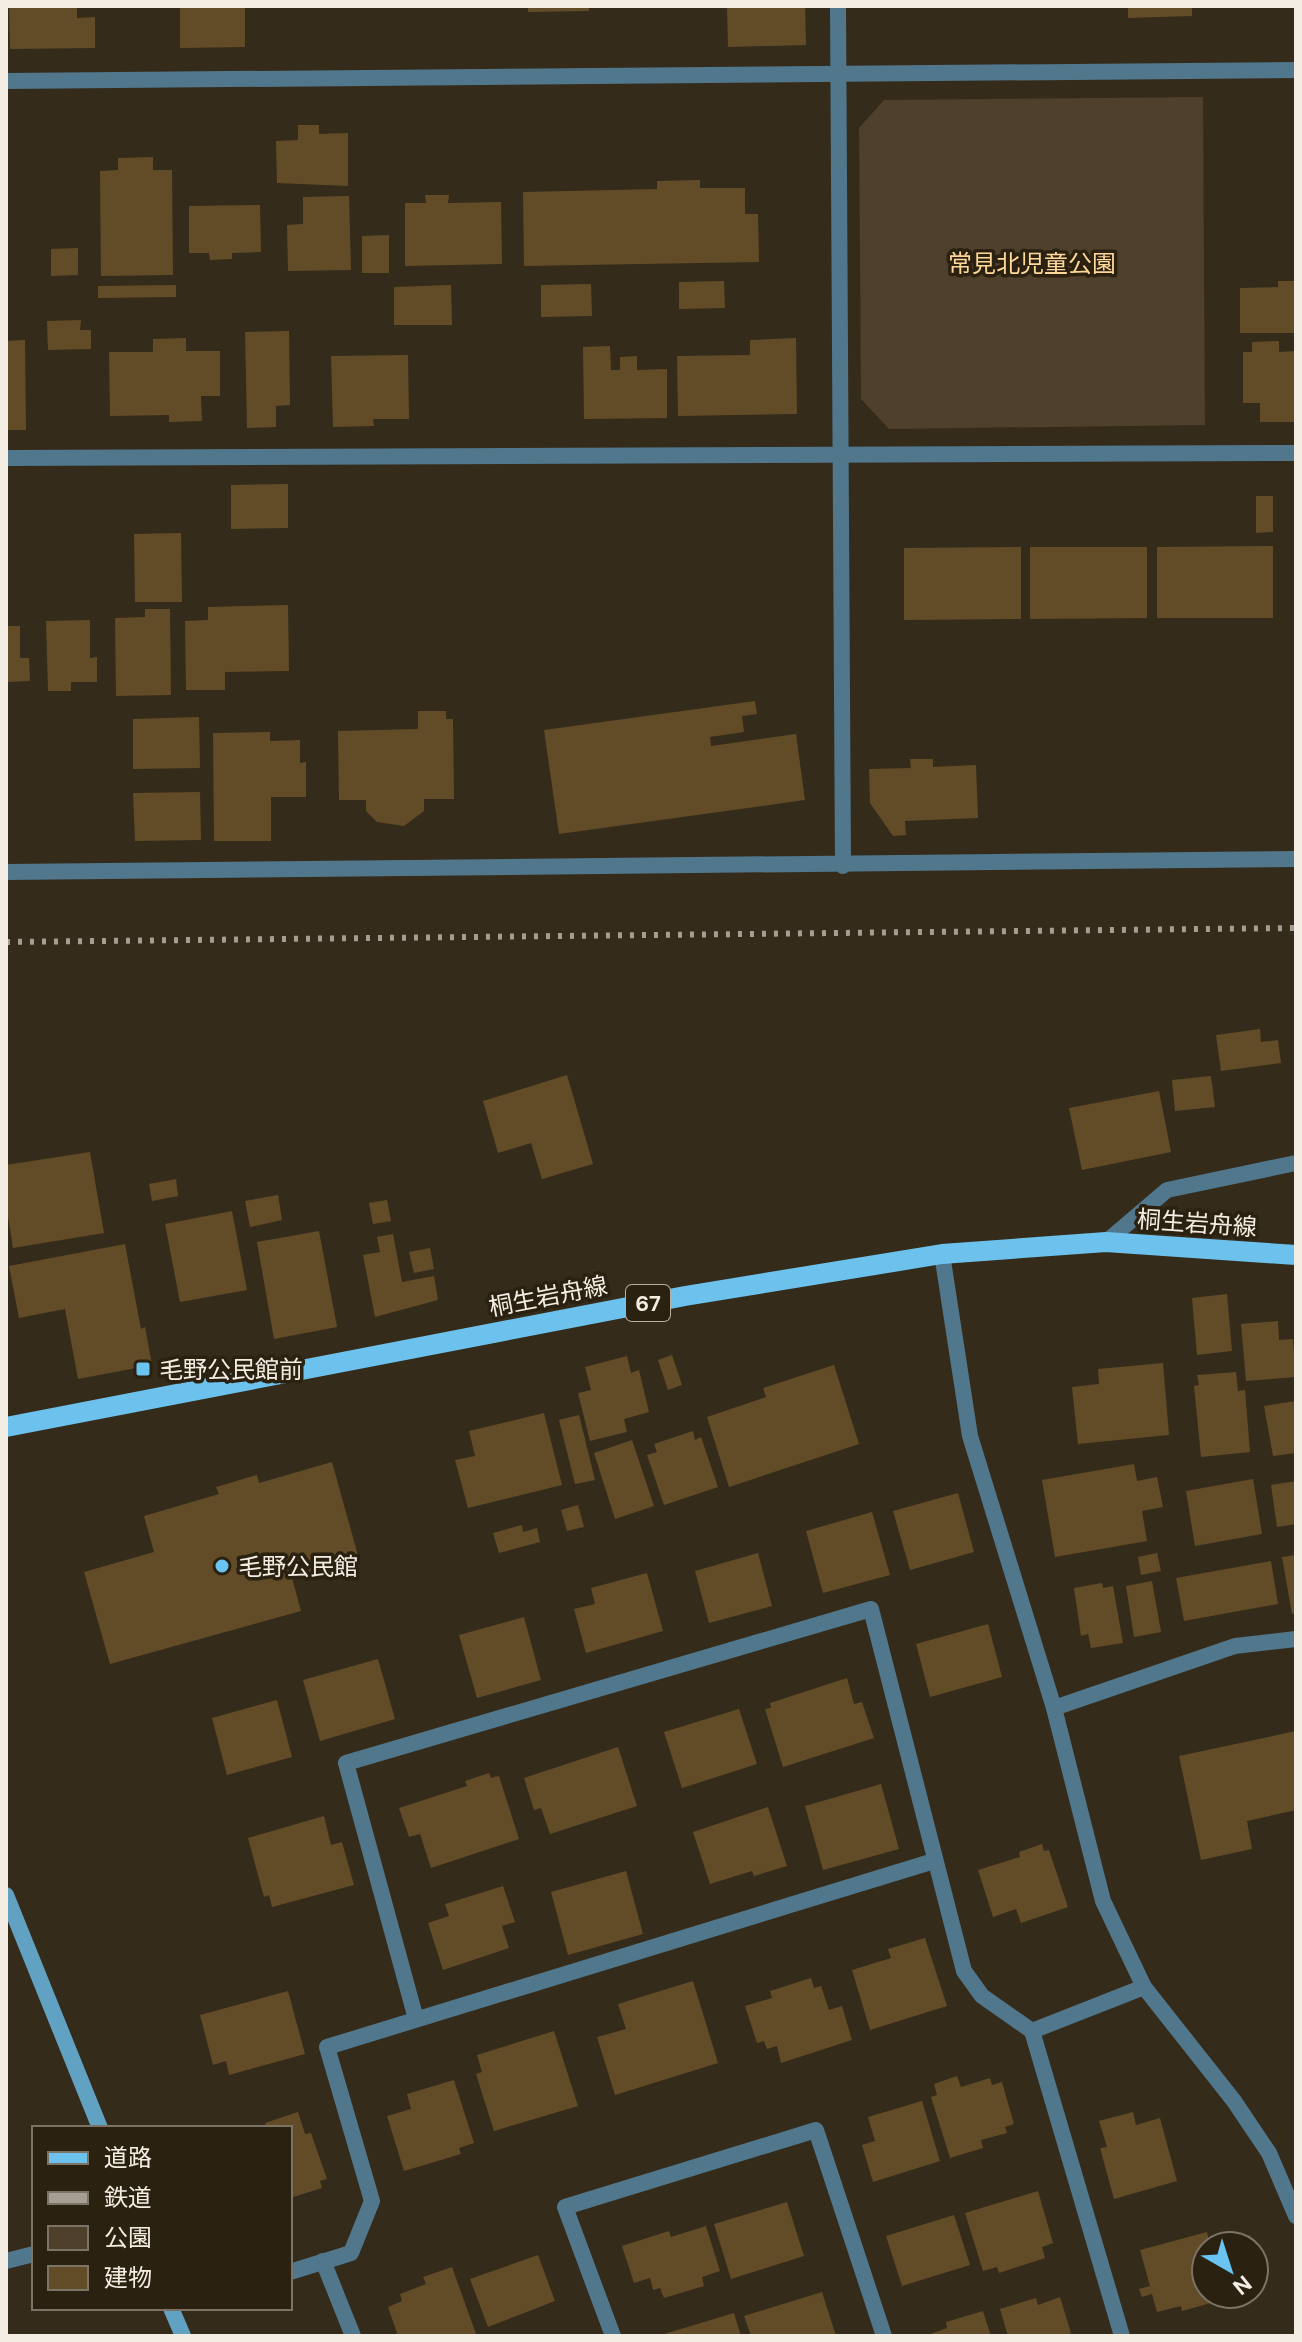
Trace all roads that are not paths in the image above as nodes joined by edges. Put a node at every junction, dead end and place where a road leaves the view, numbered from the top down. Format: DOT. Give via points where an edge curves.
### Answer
graph roads {
  1 [pos="838,6"];
  2 [pos="1296,70"];
  3 [pos="837,73"];
  4 [pos="6,81"];
  5 [pos="1296,453"];
  6 [pos="840,456"];
  7 [pos="6,458"];
  8 [pos="1296,859"];
  9 [pos="843,866"];
  10 [pos="6,872"];
  11 [pos="1296,1163"];
  12 [pos="1106,1242"];
  13 [pos="942,1254"];
  14 [pos="1296,1255"];
  15 [pos="6,1427"];
  16 [pos="1296,1639"];
  17 [pos="1054,1708"];
  18 [pos="934,1861"];
  19 [pos="6,1895"];
  20 [pos="1144,1987"];
  21 [pos="416,2019"];
  22 [pos="1032,2031"];
  23 [pos="99,2126"];
  24 [pos="1296,2216"];
  25 [pos="32,2254"];
  26 [pos="6,2261"];
  27 [pos="323,2261"];
  28 [pos="292,2271"];
  29 [pos="174,2310"];
  30 [pos="183,2336"];
  31 [pos="353,2336"];
  32 [pos="613,2336"];
  33 [pos="884,2336"];
  34 [pos="1122,2336"];
  1 -- 3 [label="street"];
  2 -- 3 [label="street"];
  3 -- 4 [label="street"];
  3 -- 6 [label="street"];
  5 -- 6 [label="street"];
  6 -- 7 [label="street"];
  6 -- 9 [label="street"];
  8 -- 9 [label="street"];
  9 -- 10 [label="street"];
  11 -- 12 [label="street" via="1167,1190"];
  12 -- 13 [label="main road, 桐生岩舟線 / 67"];
  12 -- 14 [label="main road, 桐生岩舟線 / 67"];
  13 -- 15 [label="main road, 桐生岩舟線 / 67" via="670,1299"];
  13 -- 17 [label="street" via="970,1436"];
  16 -- 17 [label="street" via="1235,1646"];
  17 -- 20 [label="street" via="1103,1901"];
  18 -- 21 [label="street"];
  18 -- 21 [label="street" via="871,1609 346,1763"];
  18 -- 22 [label="street" via="964,1971 982,1996"];
  19 -- 23 [label="street"];
  20 -- 22 [label="street"];
  20 -- 24 [label="street" via="1252,2127"];
  21 -- 27 [label="street" via="327,2047 372,2201 351,2253"];
  22 -- 34 [label="street"];
  25 -- 26 [label="street"];
  27 -- 28 [label="street"];
  27 -- 31 [label="street"];
  29 -- 30 [label="street"];
  32 -- 33 [label="street" via="565,2207 816,2130"];
}
